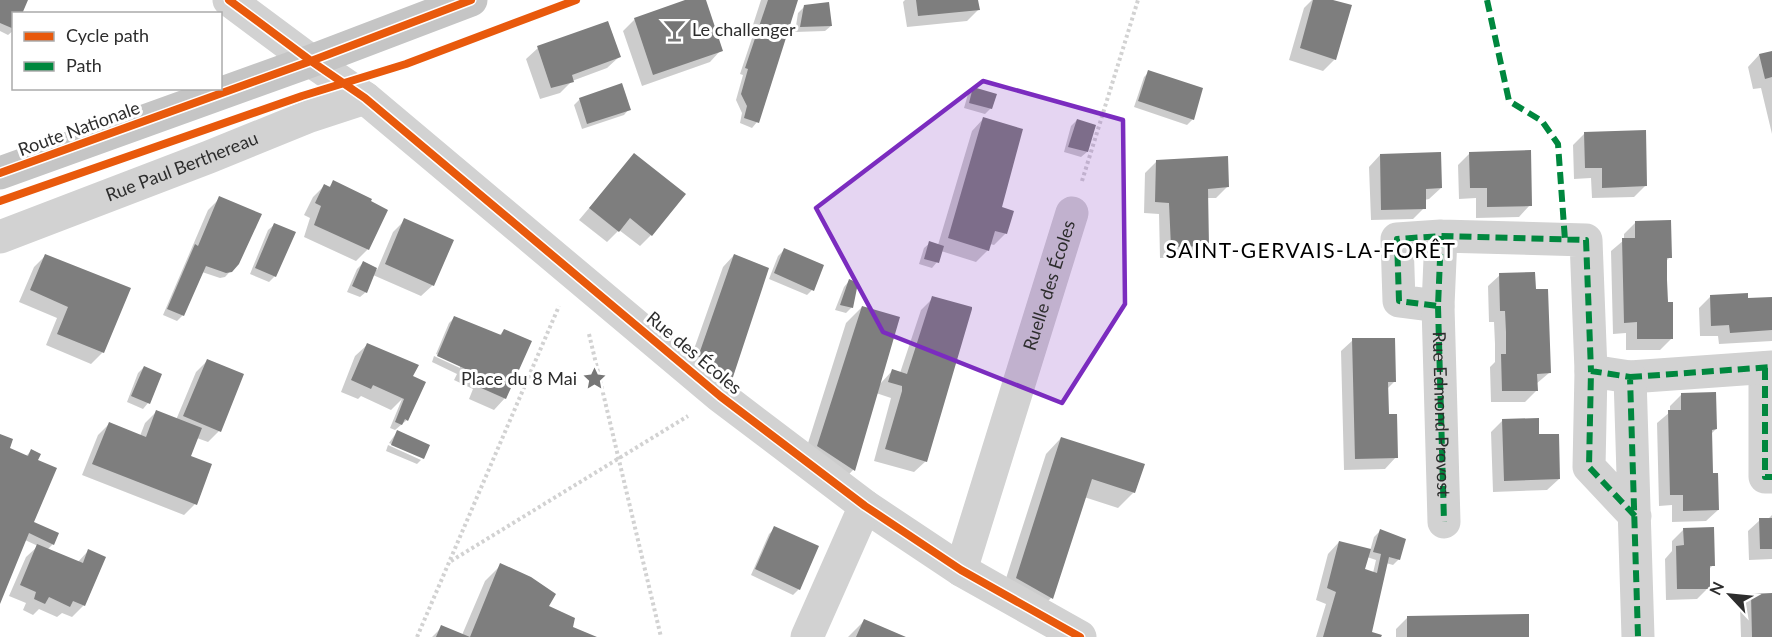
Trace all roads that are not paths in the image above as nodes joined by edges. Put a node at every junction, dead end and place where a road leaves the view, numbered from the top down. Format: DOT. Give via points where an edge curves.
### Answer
graph roads {
  1 [pos="229,0"];
  2 [pos="471,0"];
  3 [pos="311,61"];
  4 [pos="365,98"];
  5 [pos="0,173"];
  6 [pos="1072,213"];
  7 [pos="1441,236"];
  8 [pos="0,237"];
  9 [pos="1438,306"];
  10 [pos="1768,368"];
  11 [pos="1591,371"];
  12 [pos="1630,376"];
  13 [pos="1772,477"];
  14 [pos="865,506"];
  15 [pos="1635,516"];
  16 [pos="1444,522"];
  17 [pos="961,570"];
  18 [pos="807,637"];
  19 [pos="1080,637"];
  20 [pos="1638,637"];
  1 -- 3 [label="street, Rue des Écoles"];
  2 -- 3 [label="main road, Route Nationale"];
  3 -- 4 [label="street, Rue des Écoles"];
  3 -- 5 [label="main road, Route Nationale"];
  4 -- 8 [label="street, Rue Paul Berthereau"];
  4 -- 14 [label="street, Rue des Écoles" via="720,396"];
  6 -- 17 [label="street, Ruelle des Écoles"];
  7 -- 9 [label="street, Rue Edmond Provost"];
  7 -- 9 [label="street, Rue Edmond Provost" via="1397,239 1399,301"];
  7 -- 11 [label="street, Rue Edmond Provost" via="1586,240"];
  9 -- 16 [label="street, Rue Edmond Provost"];
  10 -- 12 [label="street"];
  10 -- 13 [label="street" via="1765,477"];
  11 -- 12 [label="street"];
  11 -- 15 [label="street, Rue Edmond Provost" via="1589,467"];
  12 -- 15 [label="street"];
  14 -- 17 [label="street, Rue des Écoles"];
  14 -- 18 [label="street"];
  15 -- 20 [label="street"];
  17 -- 19 [label="street, Rue des Écoles"];
}
